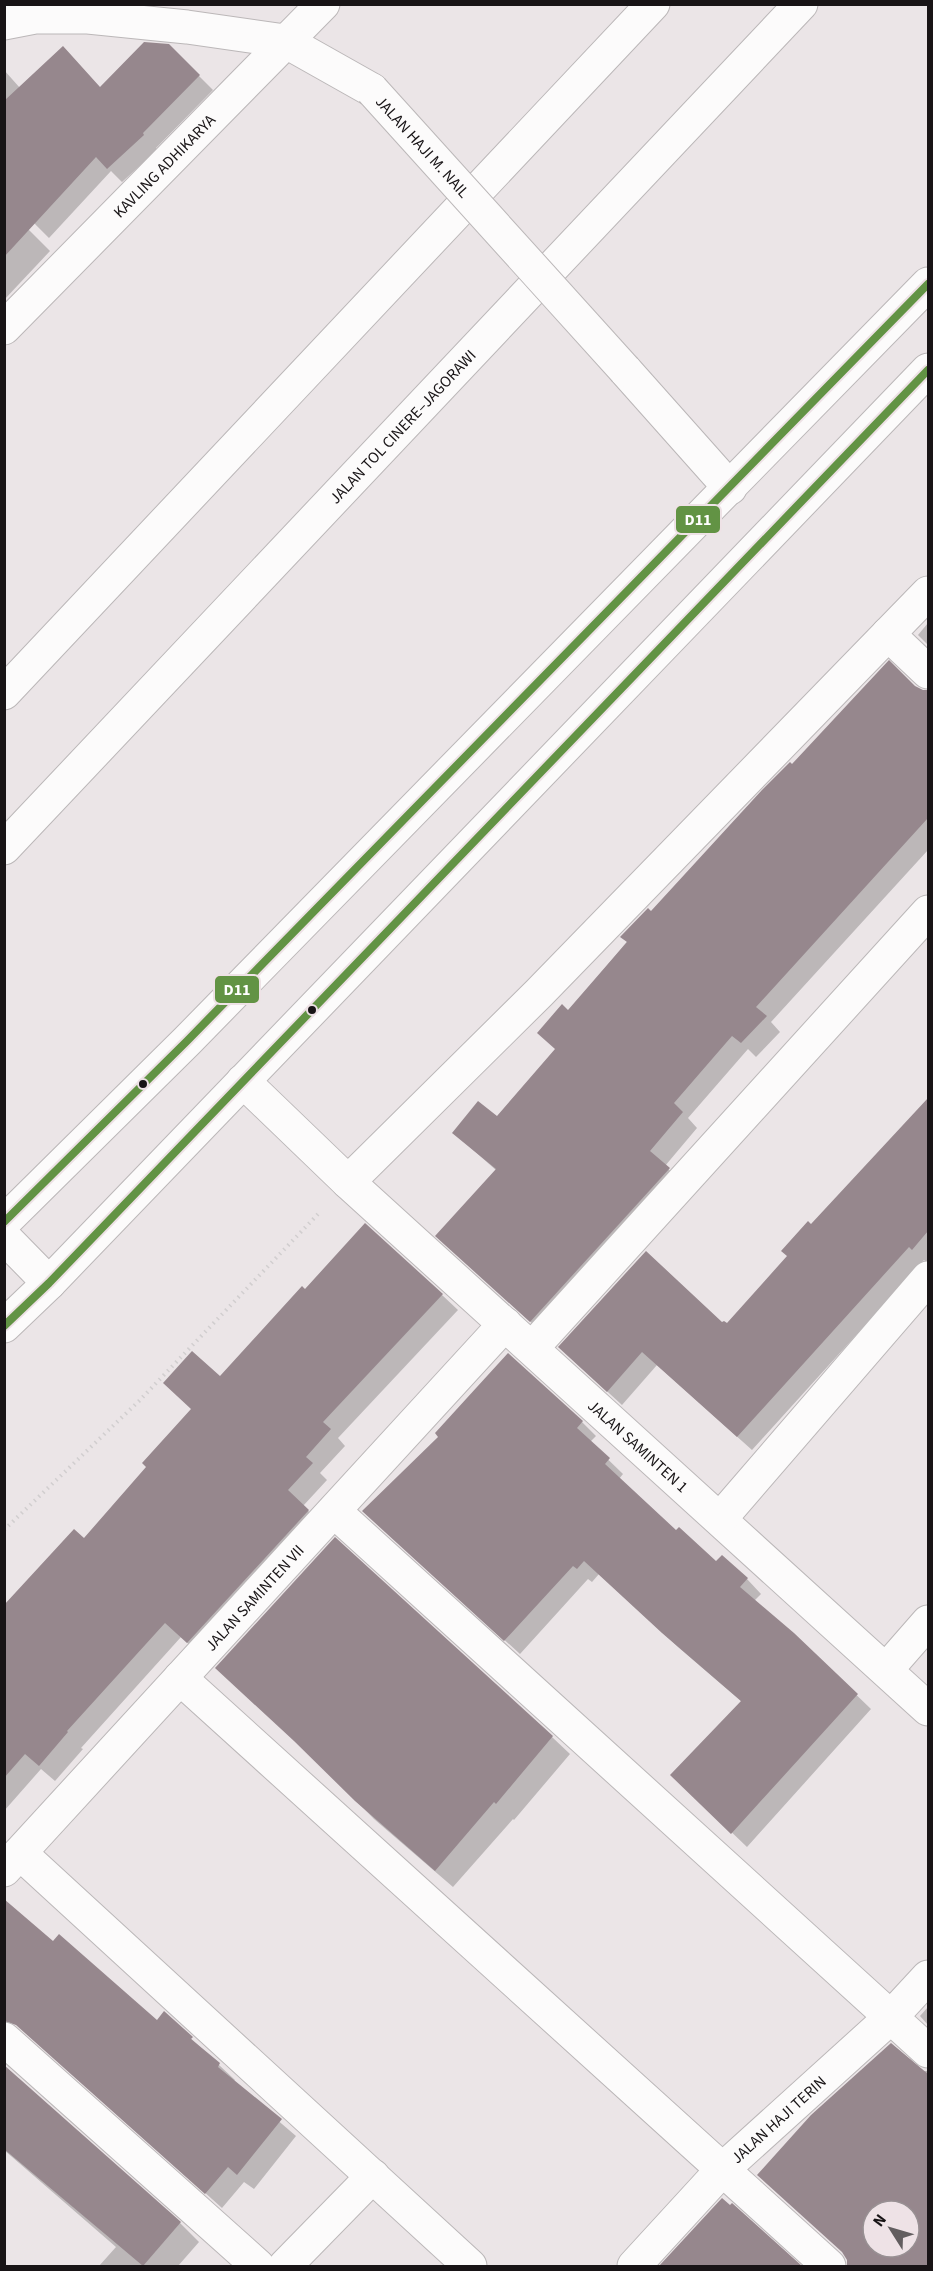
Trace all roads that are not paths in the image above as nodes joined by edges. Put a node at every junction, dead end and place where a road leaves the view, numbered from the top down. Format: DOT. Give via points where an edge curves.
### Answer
graph roads {
  1 [pos="323,4"];
  2 [pos="653,4"];
  3 [pos="801,4"];
  4 [pos="22,15"];
  5 [pos="285,41"];
  6 [pos="928,284"];
  7 [pos="4,328"];
  8 [pos="928,370"];
  9 [pos="730,488"];
  10 [pos="928,593"];
  11 [pos="895,641"];
  12 [pos="928,671"];
  13 [pos="4,693"];
  14 [pos="4,848"];
  15 [pos="928,912"];
  16 [pos="243,1082"];
  17 [pos="348,1182"];
  18 [pos="4,1222"];
  19 [pos="4,1237"];
  20 [pos="928,1278"];
  21 [pos="49,1283"];
  22 [pos="505,1324"];
  23 [pos="4,1326"];
  24 [pos="532,1348"];
  25 [pos="334,1511"];
  26 [pos="720,1519"];
  27 [pos="928,1622"];
  28 [pos="886,1670"];
  29 [pos="180,1678"];
  30 [pos="928,1709"];
  31 [pos="12,1862"];
  32 [pos="928,1977"];
  33 [pos="891,2017"];
  34 [pos="4,2039"];
  35 [pos="928,2051"];
  36 [pos="722,2170"];
  37 [pos="373,2176"];
  38 [pos="258,2266"];
  39 [pos="285,2266"];
  40 [pos="470,2266"];
  41 [pos="634,2266"];
  42 [pos="829,2266"];
  1 -- 5 [label="main road, KAVLING ADHIKARYA"];
  2 -- 13 [label="main road"];
  3 -- 14 [label="main road, JALAN TOL CINERE–JAGORAWI"];
  4 -- 5 [label="main road, JALAN HAJI M. NAIL" via="88,17"];
  5 -- 7 [label="main road, KAVLING ADHIKARYA"];
  5 -- 9 [label="main road, JALAN HAJI M. NAIL, bridge" via="372,90"];
  6 -- 9 [label="main road"];
  8 -- 16 [label="main road"];
  9 -- 18 [label="main road"];
  10 -- 11 [label="main road"];
  11 -- 12 [label="main road"];
  11 -- 17 [label="main road"];
  15 -- 24 [label="main road"];
  16 -- 17 [label="main road, JALAN SAMINTEN 1"];
  16 -- 21 [label="main road"];
  17 -- 22 [label="main road, JALAN SAMINTEN 1"];
  19 -- 21 [label="main road"];
  20 -- 26 [label="main road"];
  21 -- 23 [label="main road"];
  22 -- 24 [label="main road, JALAN SAMINTEN 1"];
  22 -- 25 [label="main road, JALAN SAMINTEN VII"];
  24 -- 26 [label="main road, JALAN SAMINTEN 1"];
  25 -- 29 [label="main road, JALAN SAMINTEN VII"];
  25 -- 33 [label="main road"];
  26 -- 28 [label="main road, JALAN SAMINTEN 1"];
  27 -- 28 [label="main road"];
  28 -- 30 [label="main road, JALAN SAMINTEN 1"];
  29 -- 31 [label="main road, JALAN SAMINTEN VII"];
  29 -- 36 [label="main road"];
  31 -- 37 [label="main road"];
  32 -- 33 [label="main road, JALAN HAJI TERIN"];
  33 -- 35 [label="main road"];
  33 -- 36 [label="main road, JALAN HAJI TERIN"];
  34 -- 38 [label="main road"];
  36 -- 41 [label="main road, JALAN HAJI TERIN"];
  36 -- 42 [label="main road"];
  37 -- 39 [label="main road"];
  37 -- 40 [label="main road"];
}
